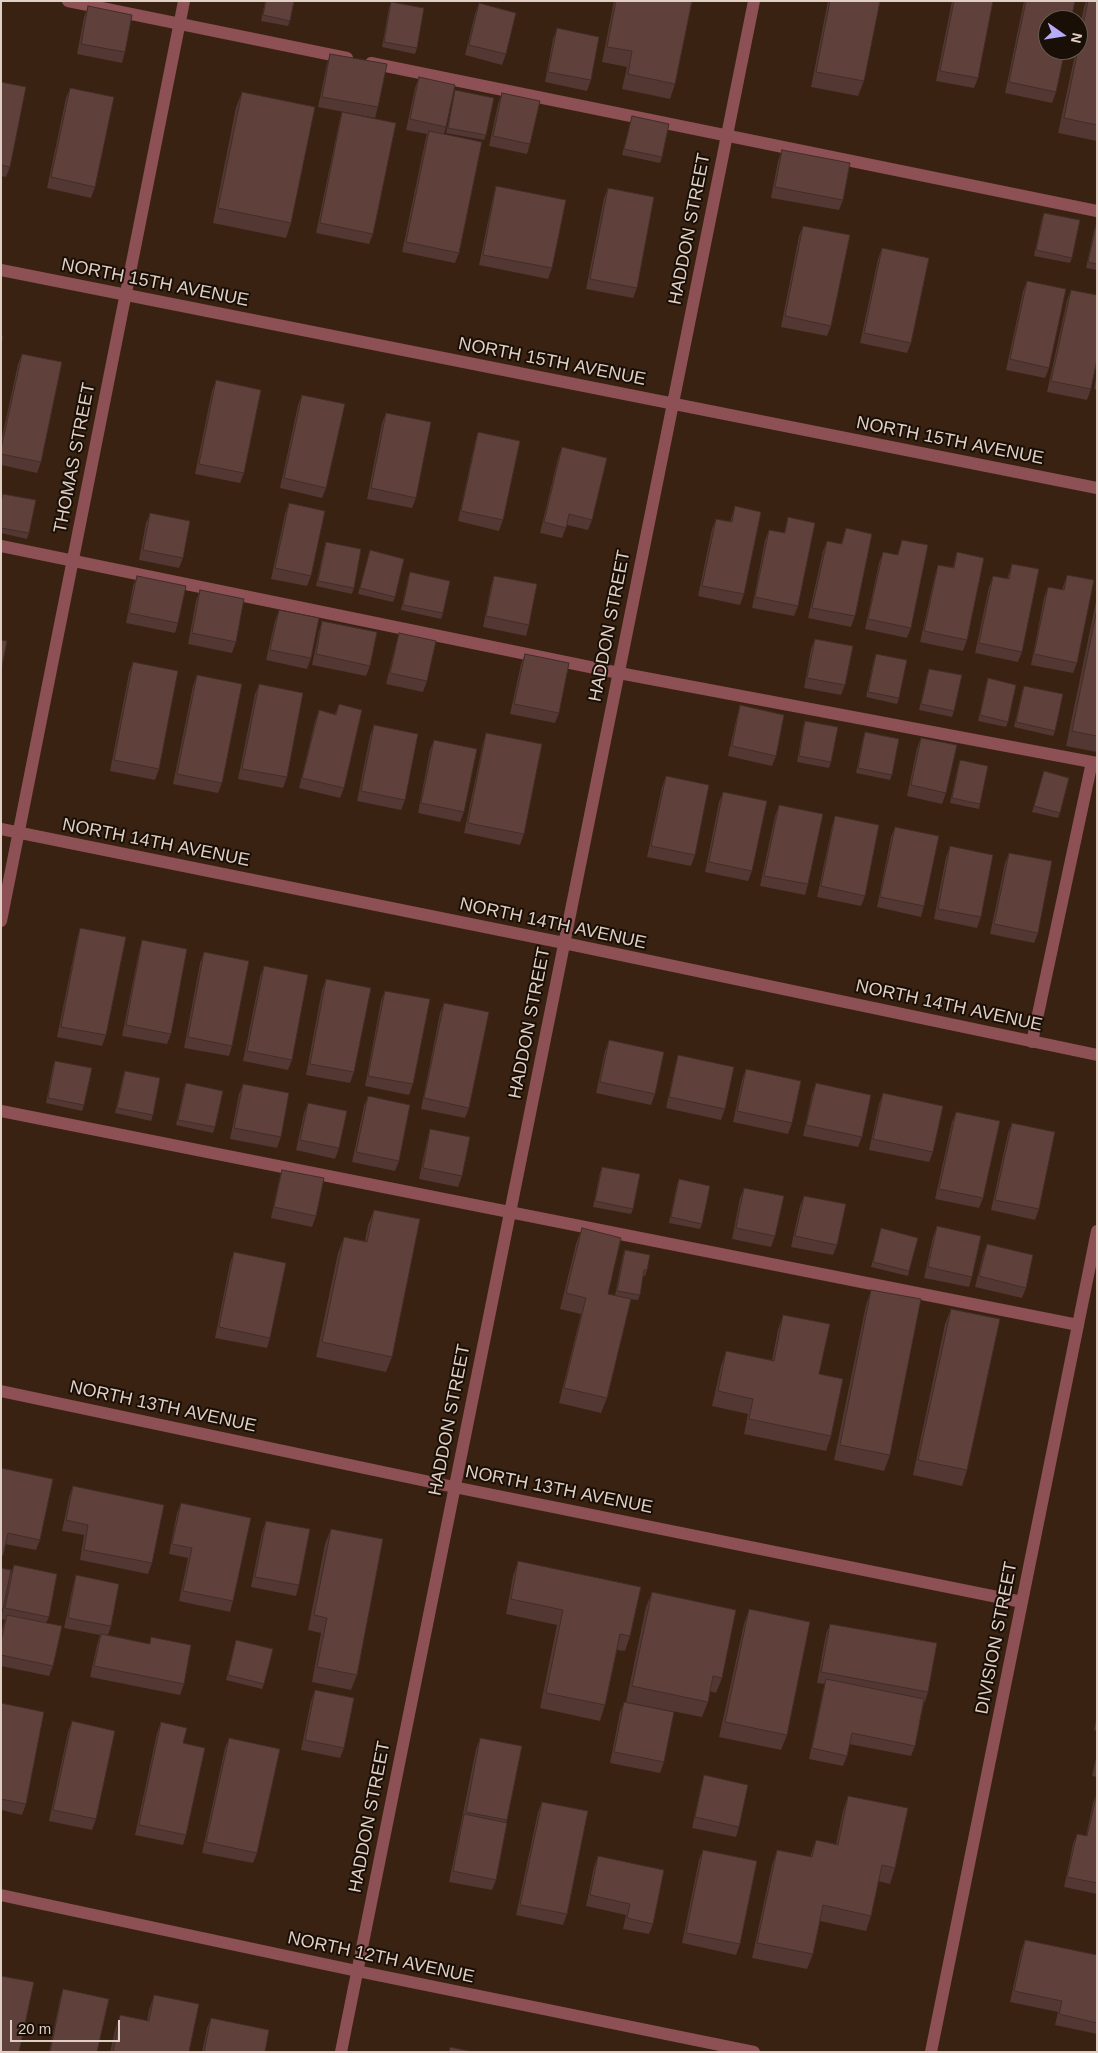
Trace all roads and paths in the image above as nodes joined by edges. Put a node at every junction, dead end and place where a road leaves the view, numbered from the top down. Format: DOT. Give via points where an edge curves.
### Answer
graph roads {
  1 [pos="68,1"];
  2 [pos="184,1"];
  3 [pos="754,1"];
  4 [pos="180,24"];
  5 [pos="726,135"];
  6 [pos="1097,211"];
  7 [pos="1,270"];
  8 [pos="125,295"];
  9 [pos="673,404"];
  10 [pos="1097,488"];
  11 [pos="1,546"];
  12 [pos="73,560"];
  13 [pos="619,673"];
  14 [pos="1094,762"];
  15 [pos="1,829"];
  16 [pos="20,833"];
  17 [pos="1,922"];
  18 [pos="564,943"];
  19 [pos="1032,1042"];
  20 [pos="1097,1055"];
  21 [pos="1,1112"];
  22 [pos="510,1212"];
  23 [pos="1097,1231"];
  24 [pos="1078,1325"];
  25 [pos="1,1391"];
  26 [pos="454,1487"];
  27 [pos="1022,1602"];
  28 [pos="1,1895"];
  29 [pos="357,1971"];
  30 [pos="341,2052"];
  31 [pos="754,2052"];
  32 [pos="931,2052"];
  1 -- 4 [label="street"];
  2 -- 4 [label="street, THOMAS STREET"];
  3 -- 5 [label="street, HADDON STREET"];
  4 -- 5 [label="street"];
  4 -- 8 [label="street, THOMAS STREET"];
  5 -- 6 [label="street"];
  5 -- 9 [label="street, HADDON STREET"];
  7 -- 8 [label="street, NORTH 15TH AVENUE"];
  8 -- 9 [label="street, NORTH 15TH AVENUE"];
  8 -- 12 [label="street, THOMAS STREET"];
  9 -- 10 [label="street, NORTH 15TH AVENUE"];
  9 -- 13 [label="street, HADDON STREET"];
  11 -- 12 [label="street"];
  12 -- 13 [label="street"];
  12 -- 16 [label="street, THOMAS STREET"];
  13 -- 14 [label="street"];
  13 -- 18 [label="street, HADDON STREET"];
  14 -- 19 [label="street"];
  15 -- 16 [label="street, NORTH 14TH AVENUE"];
  16 -- 17 [label="street, THOMAS STREET"];
  16 -- 18 [label="street, NORTH 14TH AVENUE"];
  18 -- 19 [label="street, NORTH 14TH AVENUE"];
  18 -- 22 [label="street, HADDON STREET"];
  19 -- 20 [label="street, NORTH 14TH AVENUE"];
  21 -- 22 [label="street"];
  22 -- 24 [label="street"];
  22 -- 26 [label="street, HADDON STREET"];
  23 -- 24 [label="street, DIVISION STREET"];
  24 -- 27 [label="street, DIVISION STREET"];
  25 -- 26 [label="street, NORTH 13TH AVENUE"];
  26 -- 27 [label="street, NORTH 13TH AVENUE"];
  26 -- 29 [label="street, HADDON STREET"];
  27 -- 32 [label="street, DIVISION STREET"];
  28 -- 29 [label="street, NORTH 12TH AVENUE"];
  29 -- 30 [label="street, HADDON STREET"];
  29 -- 31 [label="street, NORTH 12TH AVENUE"];
}
